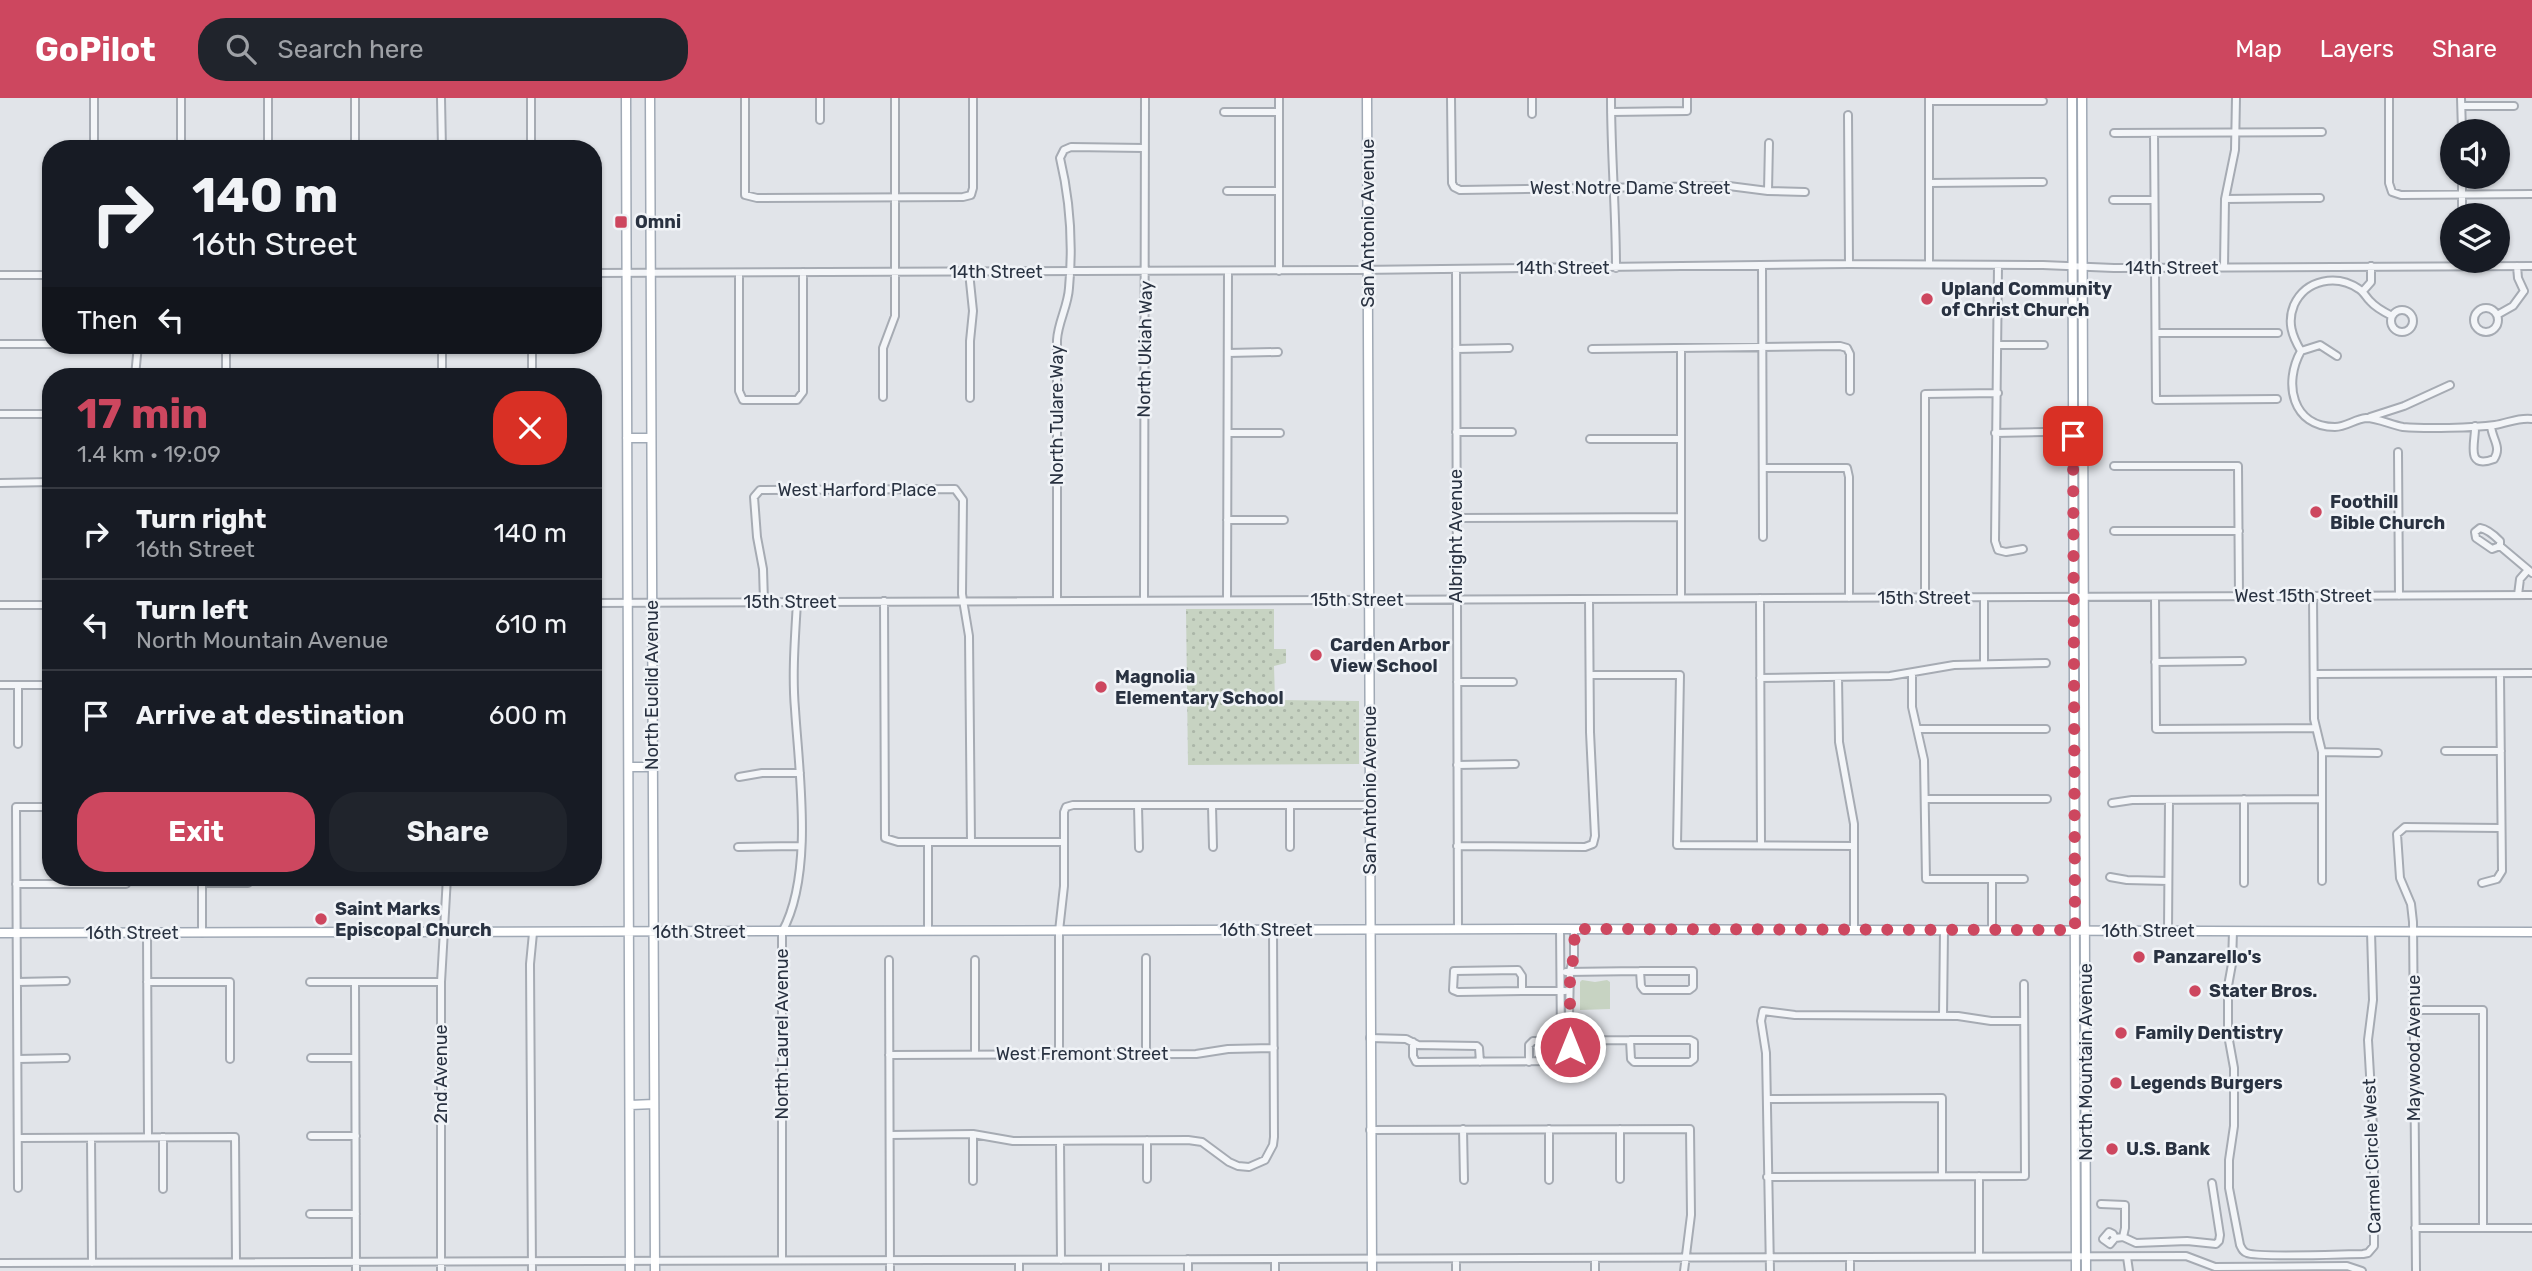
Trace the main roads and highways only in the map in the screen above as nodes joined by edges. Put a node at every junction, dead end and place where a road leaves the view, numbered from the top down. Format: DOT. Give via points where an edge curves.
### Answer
graph roads {
  1 [pos="626,98"];
  2 [pos="650,98"];
  3 [pos="1367,98"];
  4 [pos="2072,98"];
  5 [pos="2081,98"];
  6 [pos="627,438"];
  7 [pos="651,438"];
  8 [pos="629,767"];
  9 [pos="652,767"];
  10 [pos="1370,929"];
  11 [pos="2075,930"];
  12 [pos="2085,930"];
  13 [pos="2532,932"];
  14 [pos="0,933"];
  15 [pos="629,933"];
  16 [pos="653,933"];
  17 [pos="2076,1102"];
  18 [pos="2086,1103"];
  19 [pos="654,1104"];
  20 [pos="630,1105"];
  21 [pos="630,1266"];
  22 [pos="655,1271"];
  23 [pos="1372,1271"];
  24 [pos="2076,1271"];
  25 [pos="2086,1271"];
  1 -- 6 [label="main road, North Euclid Avenue"];
  2 -- 7 [label="main road, North Euclid Avenue"];
  3 -- 10 [label="main road, San Antonio Avenue"];
  4 -- 11 [label="main road, North Mountain Avenue"];
  5 -- 12 [label="main road, North Mountain Avenue"];
  6 -- 7 [label="main road"];
  6 -- 8 [label="main road, North Euclid Avenue"];
  7 -- 9 [label="main road, North Euclid Avenue"];
  8 -- 9 [label="main road"];
  8 -- 15 [label="main road, North Euclid Avenue"];
  9 -- 16 [label="main road, North Euclid Avenue"];
  10 -- 11 [label="main road, 16th Street"];
  10 -- 16 [label="main road, 16th Street"];
  10 -- 23 [label="main road, San Antonio Avenue"];
  11 -- 12 [label="main road, 16th Street"];
  11 -- 17 [label="main road, North Mountain Avenue"];
  12 -- 13 [label="main road, 16th Street"];
  12 -- 18 [label="main road, North Mountain Avenue"];
  14 -- 15 [label="main road, 16th Street"];
  15 -- 16 [label="main road, 16th Street"];
  15 -- 20 [label="main road, North Euclid Avenue"];
  16 -- 19 [label="main road, North Euclid Avenue"];
  17 -- 18 [label="main road"];
  17 -- 24 [label="main road, North Mountain Avenue"];
  18 -- 25 [label="main road, North Mountain Avenue"];
  19 -- 20 [label="main road"];
  19 -- 22 [label="main road, North Euclid Avenue"];
  20 -- 21 [label="main road, North Euclid Avenue"];
}
